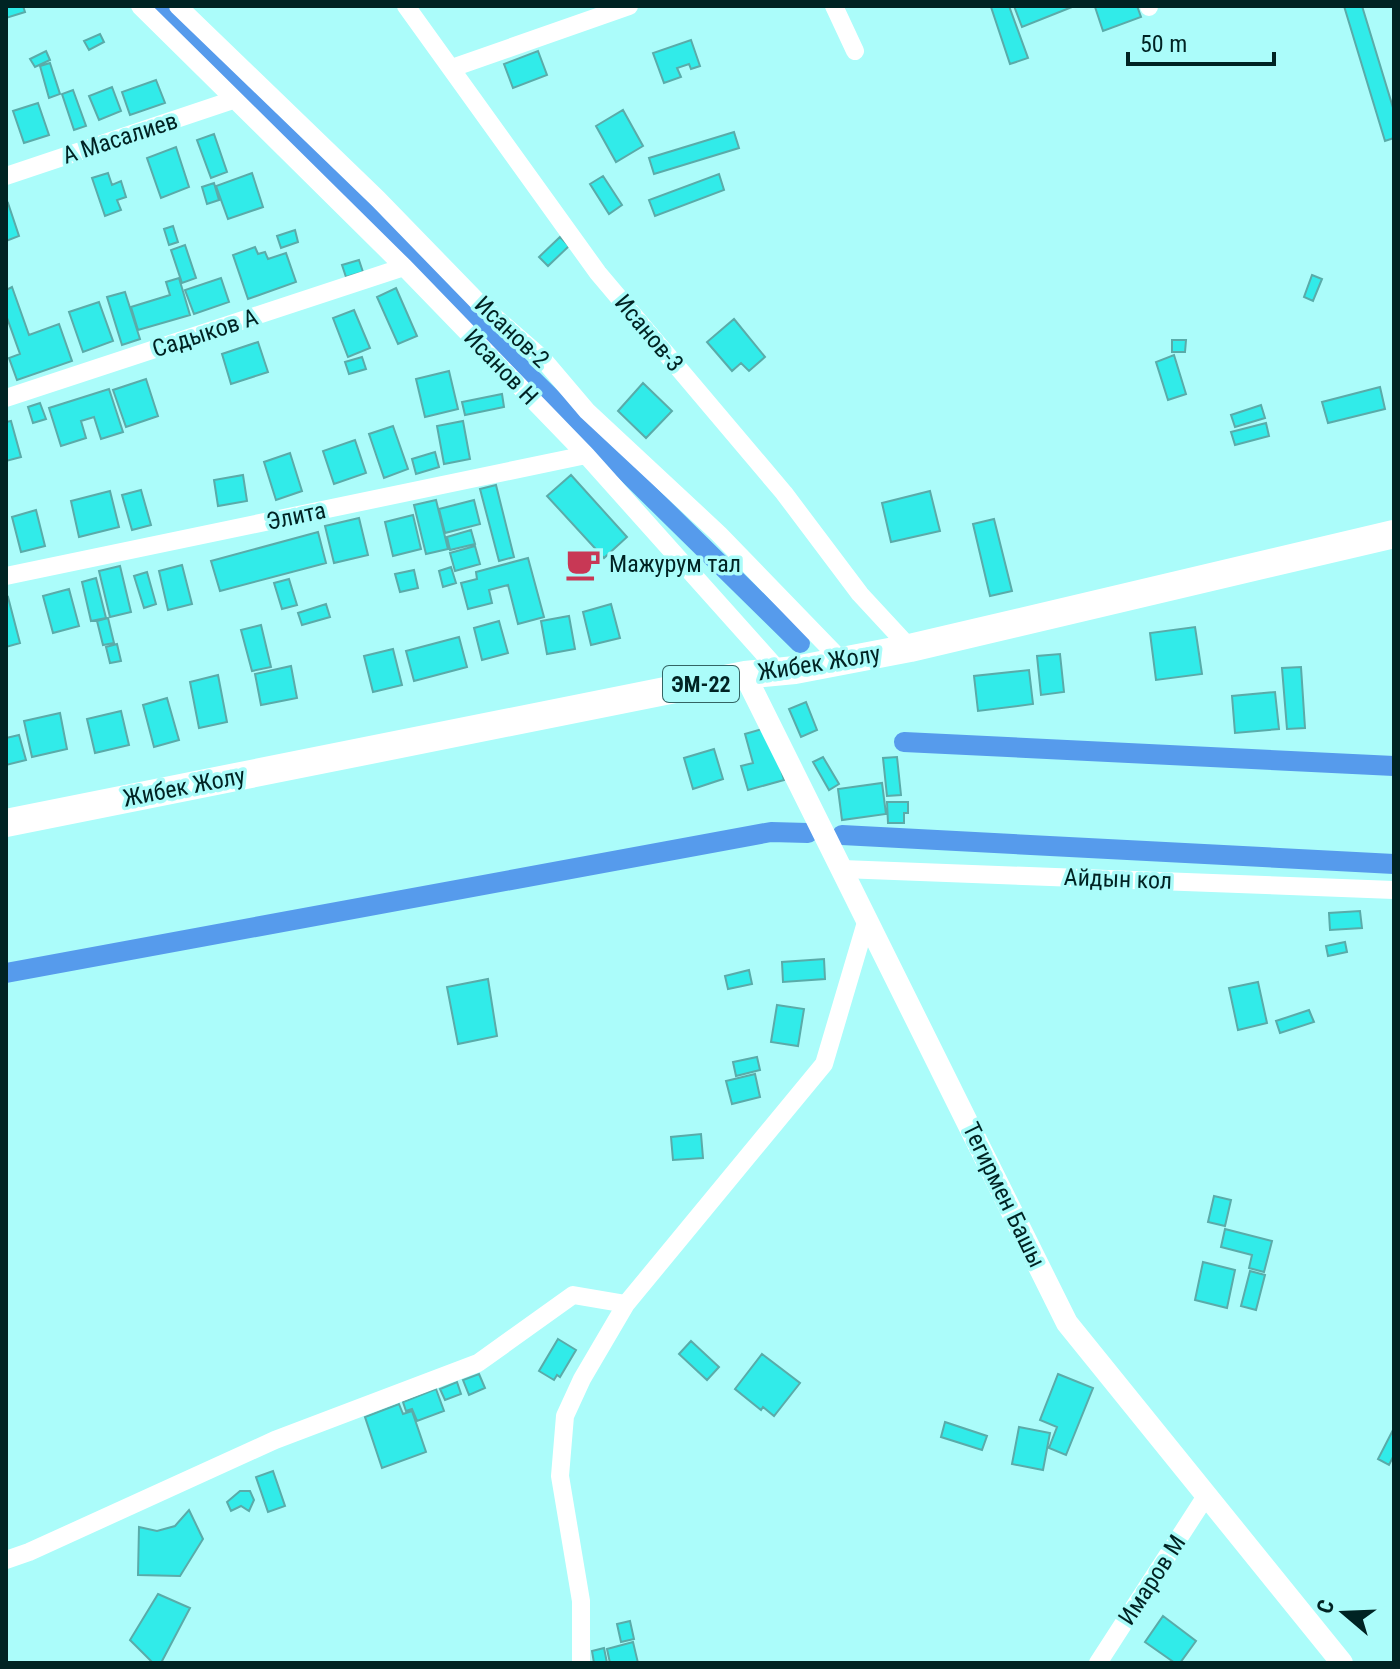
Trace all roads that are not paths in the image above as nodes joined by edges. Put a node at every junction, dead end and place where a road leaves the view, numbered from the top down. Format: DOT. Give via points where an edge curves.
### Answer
graph roads {
  1 [pos="140,6"];
  2 [pos="178,6"];
  3 [pos="406,6"];
  4 [pos="629,6"];
  5 [pos="834,6"];
  6 [pos="855,51"];
  7 [pos="452,68"];
  8 [pos="233,100"];
  9 [pos="6,176"];
  10 [pos="404,267"];
  11 [pos="6,398"];
  12 [pos="586,455"];
  13 [pos="1394,534"];
  14 [pos="6,576"];
  15 [pos="910,648"];
  16 [pos="842,661"];
  17 [pos="780,672"];
  18 [pos="745,675"];
  19 [pos="6,823"];
  20 [pos="842,869"];
  21 [pos="1394,890"];
  22 [pos="867,919"];
  23 [pos="626,1304"];
  24 [pos="1206,1496"];
  25 [pos="6,1560"];
  26 [pos="581,1663"];
  27 [pos="1098,1663"];
  28 [pos="1342,1663"];
  1 -- 8 [label="street, Исанов Н"];
  2 -- 16 [label="street, Исанов-2" via="482,306 542,358 587,411 719,534"];
  3 -- 7 [label="street, Исанов-3"];
  4 -- 7 [label="street"];
  5 -- 6 [label="street"];
  7 -- 15 [label="street, Исанов-3" via="598,273"];
  8 -- 9 [label="street, А Масалиев"];
  8 -- 10 [label="street, Исанов Н"];
  10 -- 11 [label="street, Садыков А"];
  10 -- 12 [label="street, Исанов Н"];
  12 -- 14 [label="street, Элита"];
  12 -- 17 [label="street, Исанов Н"];
  13 -- 15 [label="main road, Жибек Жолу / ЭМ-22"];
  15 -- 16 [label="main road, Жибек Жолу / ЭМ-22"];
  16 -- 17 [label="main road, Жибек Жолу / ЭМ-22"];
  17 -- 18 [label="main road, Жибек Жолу / ЭМ-22"];
  18 -- 19 [label="main road, Жибек Жолу / ЭМ-22"];
  18 -- 20 [label="street, Тегирмен Башы"];
  20 -- 21 [label="street, Айдын кол"];
  20 -- 22 [label="street, Тегирмен Башы"];
  22 -- 23 [label="street" via="824,1064"];
  22 -- 24 [label="street, Тегирмен Башы" via="1067,1323"];
  23 -- 25 [label="street" via="573,1295 478,1363 275,1440"];
  23 -- 26 [label="street" via="565,1416 560,1476 581,1601"];
  24 -- 27 [label="street, Имаров М"];
  24 -- 28 [label="street, Тегирмен Башы"];
}
